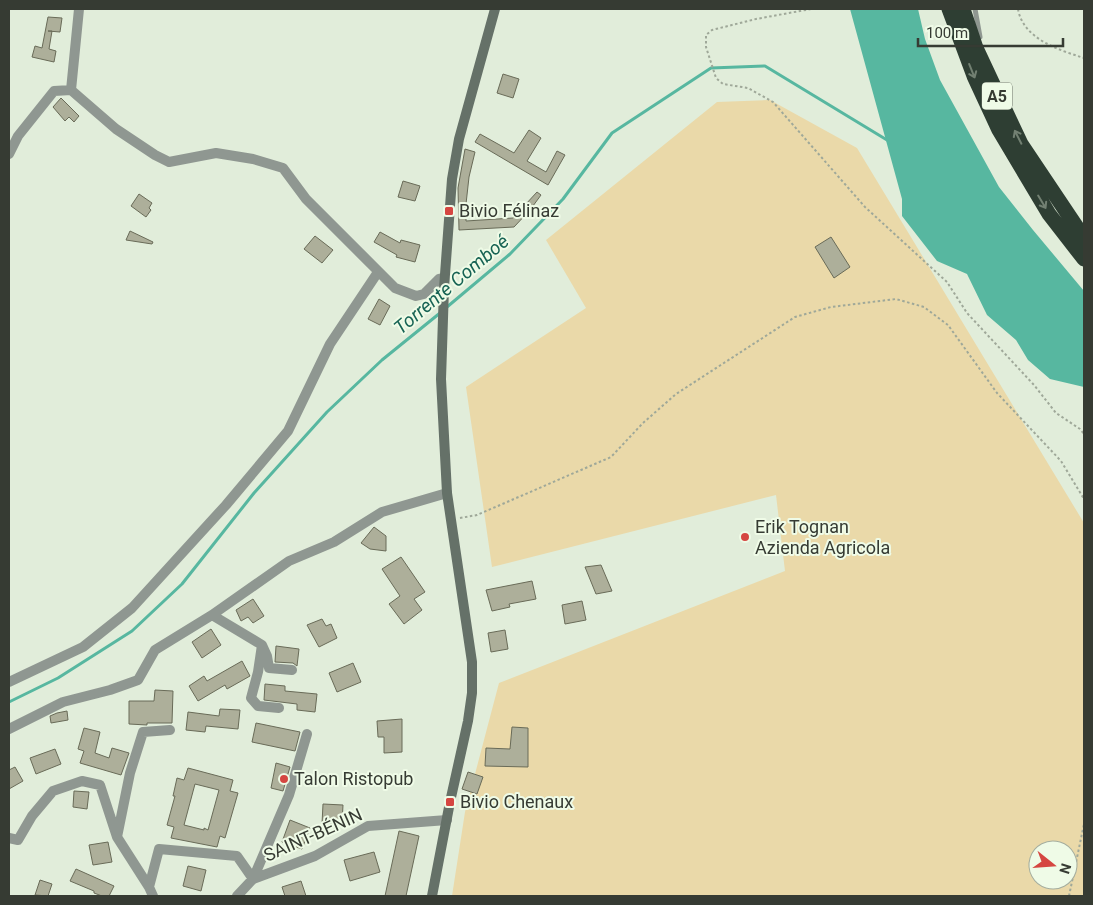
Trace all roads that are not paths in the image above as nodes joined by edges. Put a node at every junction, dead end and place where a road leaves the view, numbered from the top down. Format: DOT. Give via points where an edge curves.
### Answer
graph roads {
  1 [pos="79,9"];
  2 [pos="495,9"];
  3 [pos="948,9"];
  4 [pos="962,9"];
  5 [pos="975,9"];
  6 [pos="71,90"];
  7 [pos="997,95"];
  8 [pos="9,154"];
  9 [pos="1084,238"];
  10 [pos="1084,259"];
  11 [pos="378,272"];
  12 [pos="444,283"];
  13 [pos="447,493"];
  14 [pos="212,615"];
  15 [pos="262,645"];
  16 [pos="292,670"];
  17 [pos="9,682"];
  18 [pos="280,708"];
  19 [pos="9,729"];
  20 [pos="170,730"];
  21 [pos="307,734"];
  22 [pos="447,820"];
  23 [pos="9,838"];
  24 [pos="117,838"];
  25 [pos="252,879"];
  26 [pos="151,892"];
  27 [pos="237,896"];
  28 [pos="432,896"];
  1 -- 6 [label="street"];
  2 -- 12 [label="main road" via="456,155"];
  3 -- 10 [label="highway, A5, one-way" via="999,130 1049,214"];
  4 -- 7 [label="highway, A5"];
  5 -- 7 [label="lane"];
  6 -- 8 [label="street" via="54,91 18,136"];
  6 -- 11 [label="street" via="116,129 170,162 216,153 283,168 306,199"];
  9 -- 7 [label="highway, A5, one-way" via="1021,144"];
  11 -- 12 [label="street" via="395,288 416,296 424,294 439,279"];
  11 -- 17 [label="street" via="330,344 288,431 220,512 132,608 83,646"];
  12 -- 13 [label="main road" via="441,379"];
  13 -- 14 [label="street" via="382,512 334,542 289,560"];
  13 -- 22 [label="main road" via="472,662 468,721"];
  14 -- 15 [label="street"];
  14 -- 19 [label="street" via="155,650 138,680 63,702"];
  15 -- 16 [label="street" via="268,668"];
  15 -- 18 [label="street" via="251,698 258,706"];
  20 -- 24 [label="street" via="143,732 130,773"];
  21 -- 25 [label="street, SAINT-BÉNIN" via="289,795"];
  22 -- 25 [label="street, SAINT-BÉNIN" via="368,826 315,856"];
  22 -- 28 [label="main road"];
  23 -- 24 [label="street" via="18,840 53,790 82,781 100,785"];
  24 -- 26 [label="street"];
  25 -- 26 [label="street, SAINT-BÉNIN" via="237,856 159,849"];
  25 -- 27 [label="street, SAINT-BÉNIN"];
}
